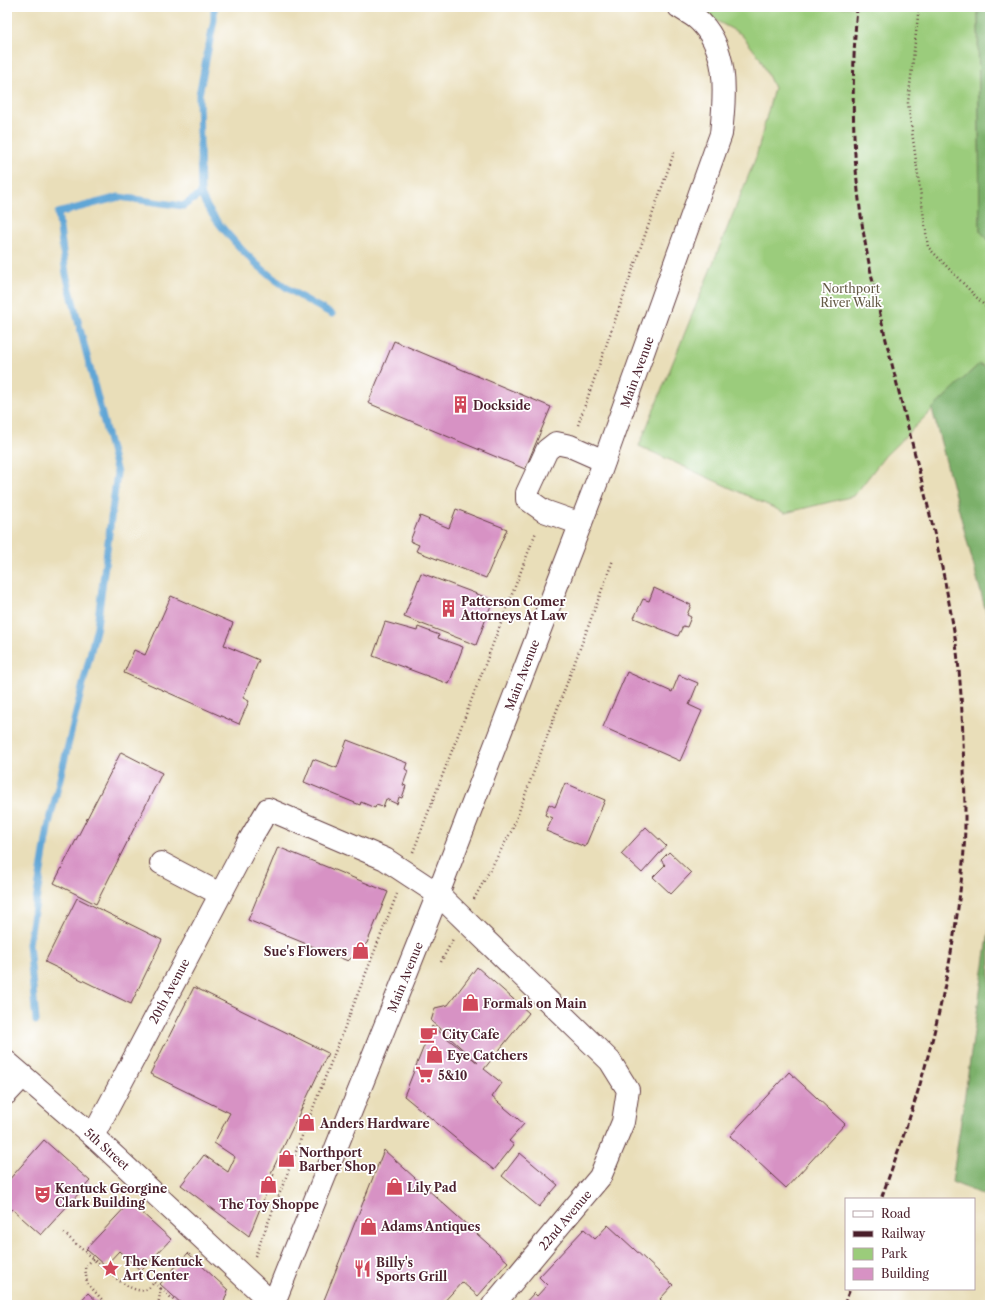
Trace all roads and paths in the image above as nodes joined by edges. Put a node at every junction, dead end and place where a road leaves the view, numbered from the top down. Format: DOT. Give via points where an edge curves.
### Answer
graph roads {
  1 [pos="919,7"];
  2 [pos="687,12"];
  3 [pos="675,150"];
  4 [pos="990,309"];
  5 [pos="570,446"];
  6 [pos="604,461"];
  7 [pos="544,511"];
  8 [pos="581,524"];
  9 [pos="613,560"];
  10 [pos="161,863"];
  11 [pos="406,872"];
  12 [pos="220,894"];
  13 [pos="438,894"];
  14 [pos="464,919"];
  15 [pos="441,962"];
  16 [pos="7,1062"];
  17 [pos="23,1076"];
  18 [pos="7,1093"];
  19 [pos="93,1136"];
  20 [pos="64,1233"];
  21 [pos="254,1256"];
  22 [pos="93,1258"];
  23 [pos="161,1289"];
  24 [pos="107,1305"];
  25 [pos="158,1305"];
  26 [pos="179,1305"];
  27 [pos="274,1305"];
  28 [pos="493,1305"];
  1 -- 4 [label="path" via="908,103 928,247"];
  2 -- 6 [label="main road, Main Avenue" via="701,22 717,46 724,75 721,134"];
  3 -- 5 [label="path" via="589,399"];
  5 -- 6 [label="main road"];
  5 -- 7 [label="main road" via="556,443 547,450 527,493 527,499"];
  6 -- 8 [label="main road, Main Avenue"];
  7 -- 8 [label="main road"];
  7 -- 11 [label="path"];
  8 -- 13 [label="main road, Main Avenue"];
  9 -- 14 [label="path" via="512,830"];
  10 -- 12 [label="main road"];
  11 -- 12 [label="main road, 20th Avenue" via="385,859 268,808"];
  11 -- 13 [label="main road, 22nd Avenue"];
  11 -- 21 [label="path"];
  12 -- 19 [label="main road, 20th Avenue"];
  13 -- 14 [label="main road, 22nd Avenue"];
  13 -- 27 [label="main road, Main Avenue"];
  14 -- 15 [label="path"];
  14 -- 28 [label="main road, 22nd Avenue" via="610,1061 628,1090 622,1125 600,1178"];
  16 -- 17 [label="main road, 5th Street"];
  17 -- 18 [label="main road"];
  17 -- 19 [label="main road, 5th Street"];
  19 -- 27 [label="main road, 5th Street"];
  20 -- 22 [label="path"];
  22 -- 23 [label="path" via="121,1282 141,1291 147,1290 154,1282"];
  22 -- 24 [label="path" via="85,1267 87,1283"];
  23 -- 25 [label="path"];
  23 -- 26 [label="path"];
}
